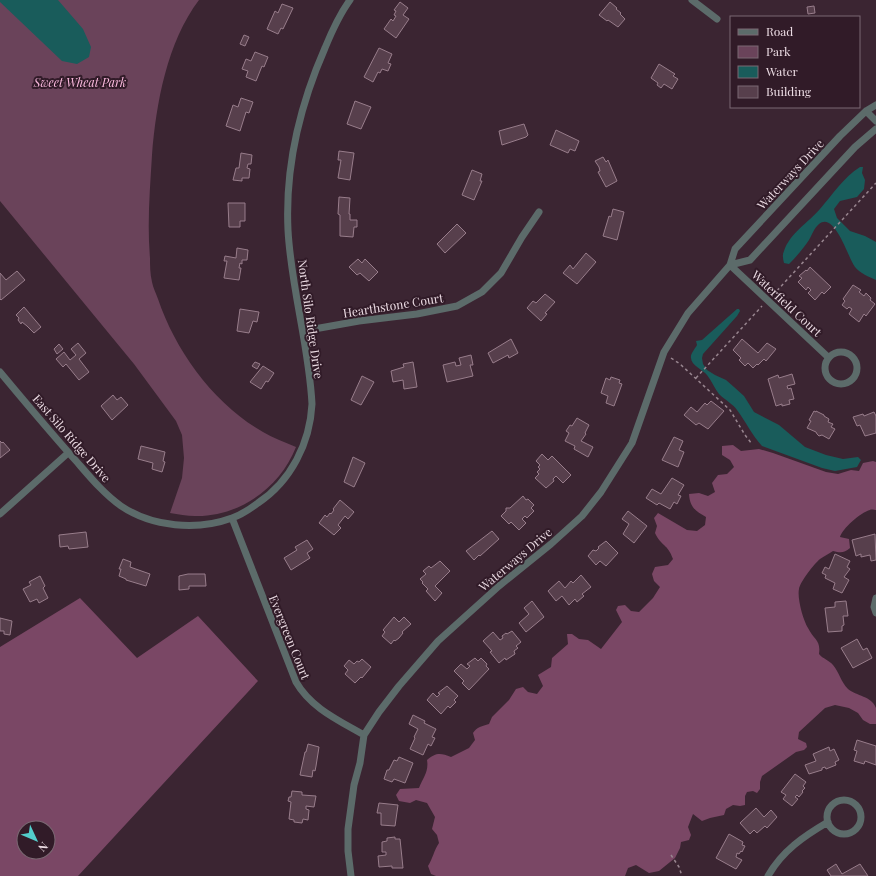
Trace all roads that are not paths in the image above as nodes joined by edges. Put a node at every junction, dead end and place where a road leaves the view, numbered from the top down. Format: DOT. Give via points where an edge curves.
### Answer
graph roads {
  1 [pos="350,0"];
  2 [pos="692,0"];
  3 [pos="717,20"];
  4 [pos="876,105"];
  5 [pos="866,111"];
  6 [pos="876,121"];
  7 [pos="876,129"];
  8 [pos="539,212"];
  9 [pos="730,265"];
  10 [pos="303,331"];
  11 [pos="828,357"];
  12 [pos="0,372"];
  13 [pos="68,452"];
  14 [pos="133,513"];
  15 [pos="0,514"];
  16 [pos="232,518"];
  17 [pos="876,598"];
  18 [pos="876,613"];
  19 [pos="364,735"];
  20 [pos="828,822"];
  21 [pos="351,876"];
  22 [pos="768,876"];
  1 -- 10 [label="street, North Silo Ridge Drive" via="342,10 314,74 297,128 289,178 288,230"];
  2 -- 3 [label="street"];
  4 -- 5 [label="street, Waterways Drive"];
  5 -- 6 [label="street"];
  5 -- 9 [label="street, Waterways Drive" via="735,249"];
  7 -- 9 [label="street" via="854,147 750,260"];
  8 -- 10 [label="street, Hearthstone Court" via="501,272 482,292 457,306"];
  9 -- 11 [label="street, Waterfield Court"];
  9 -- 19 [label="street, Waterways Drive" via="688,313 664,355 632,443 601,492 582,516 438,641 399,686"];
  10 -- 16 [label="street, North Silo Ridge Drive" via="312,404 309,426 301,451 287,476 273,492"];
  11 -- 11 [label="street" via="824,368 832,382 842,385 852,380 857,366 856,361 848,353 838,352"];
  12 -- 13 [label="street, East Silo Ridge Drive"];
  13 -- 14 [label="street, East Silo Ridge Drive" via="109,497"];
  13 -- 15 [label="street"];
  14 -- 16 [label="street, North Silo Ridge Drive" via="179,525 203,525"];
  16 -- 19 [label="street, Evergreen Court" via="300,689 311,702 329,716"];
  17 -- 18 [label="street"];
  19 -- 21 [label="street, Waterways Drive" via="348,829"];
  20 -- 20 [label="street" via="839,834 850,833 859,826 860,810 848,800 836,802 829,810"];
  20 -- 22 [label="street" via="787,850"];
}
